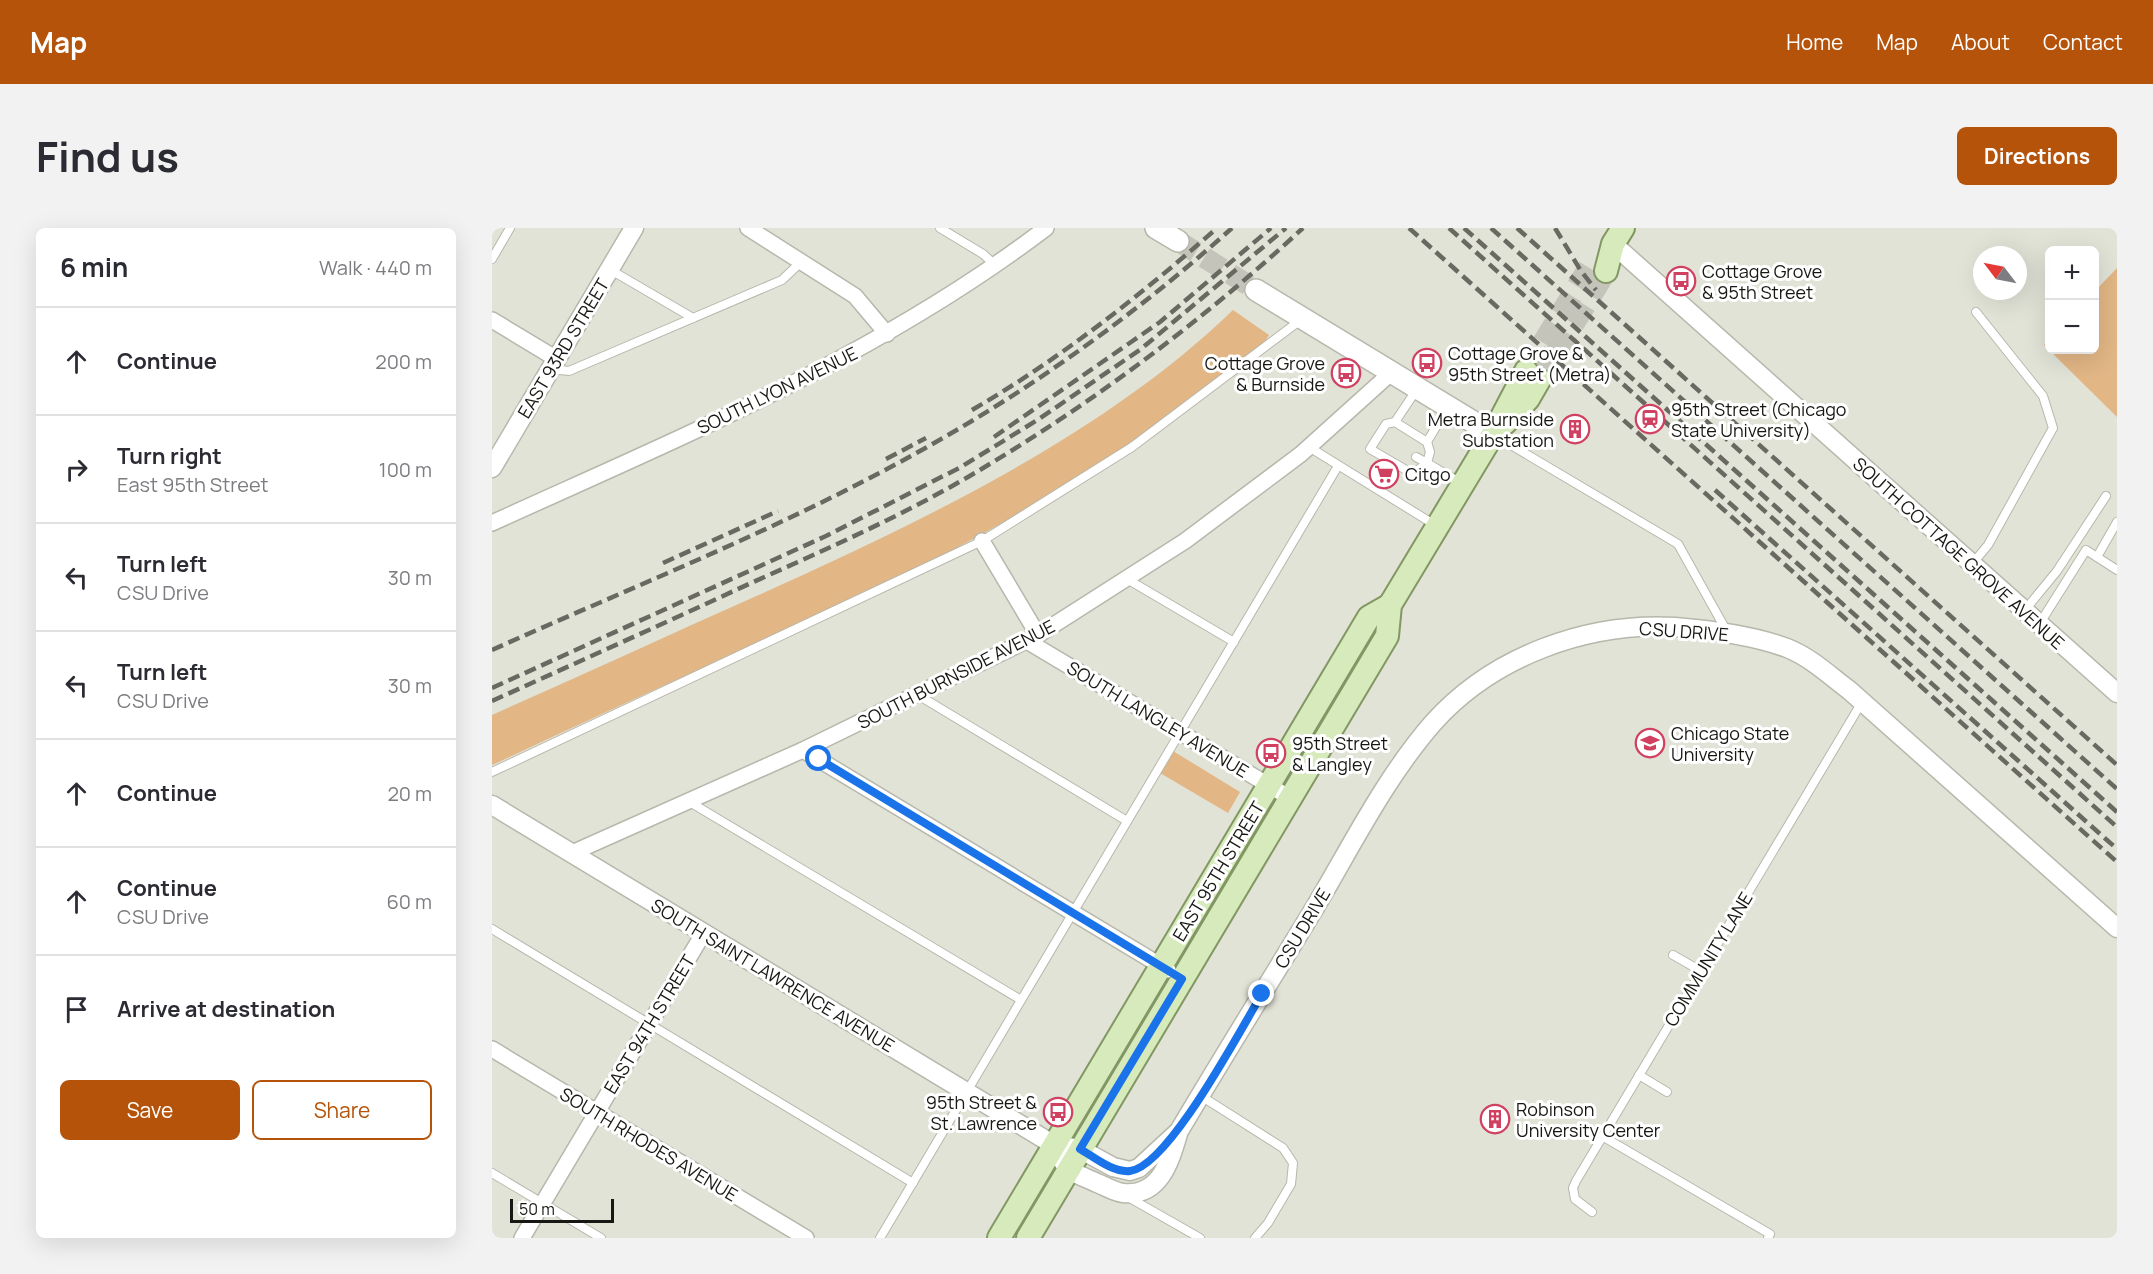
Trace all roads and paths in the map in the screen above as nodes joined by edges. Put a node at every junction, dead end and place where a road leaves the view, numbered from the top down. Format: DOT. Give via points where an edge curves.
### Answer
graph roads {
  1 [pos="510,228"];
  2 [pos="634,228"];
  3 [pos="748,228"];
  4 [pos="940,228"];
  5 [pos="1046,228"];
  6 [pos="1156,228"];
  7 [pos="1618,236"];
  8 [pos="1178,241"];
  9 [pos="492,259"];
  10 [pos="802,261"];
  11 [pos="996,266"];
  12 [pos="1599,266"];
  13 [pos="609,269"];
  14 [pos="1256,290"];
  15 [pos="1976,312"];
  16 [pos="693,318"];
  17 [pos="1303,318"];
  18 [pos="492,320"];
  19 [pos="887,334"];
  20 [pos="552,364"];
  21 [pos="1392,372"];
  22 [pos="1533,375"];
  23 [pos="1417,388"];
  24 [pos="1449,407"];
  25 [pos="1395,422"];
  26 [pos="1493,434"];
  27 [pos="1427,442"];
  28 [pos="1309,447"];
  29 [pos="1416,457"];
  30 [pos="1427,463"];
  31 [pos="1338,466"];
  32 [pos="492,468"];
  33 [pos="1463,484"];
  34 [pos="2106,496"];
  35 [pos="2117,522"];
  36 [pos="492,523"];
  37 [pos="1438,526"];
  38 [pos="982,541"];
  39 [pos="2097,557"];
  40 [pos="1972,564"];
  41 [pos="2117,570"];
  42 [pos="1127,579"];
  43 [pos="1390,605"];
  44 [pos="2024,611"];
  45 [pos="2039,624"];
  46 [pos="1728,633"];
  47 [pos="1033,638"];
  48 [pos="1234,642"];
  49 [pos="2117,693"];
  50 [pos="918,695"];
  51 [pos="1862,702"];
  52 [pos="1179,733"];
  53 [pos="803,750"];
  54 [pos="492,772"];
  55 [pos="1270,786"];
  56 [pos="1290,798"];
  57 [pos="688,801"];
  58 [pos="492,805"];
  59 [pos="1127,822"];
  60 [pos="572,853"];
  61 [pos="1072,913"];
  62 [pos="2117,928"];
  63 [pos="492,929"];
  64 [pos="703,934"];
  65 [pos="1673,955"];
  66 [pos="1161,966"];
  67 [pos="1701,971"];
  68 [pos="1182,979"];
  69 [pos="1021,1000"];
  70 [pos="649,1024"];
  71 [pos="492,1049"];
  72 [pos="1639,1075"];
  73 [pos="967,1092"];
  74 [pos="1667,1092"];
  75 [pos="1200,1096"];
  76 [pos="597,1112"];
  77 [pos="1179,1131"];
  78 [pos="1602,1136"];
  79 [pos="1054,1145"];
  80 [pos="1080,1149"];
  81 [pos="1068,1170"];
  82 [pos="492,1173"];
  83 [pos="913,1183"];
  84 [pos="1122,1193"];
  85 [pos="543,1203"];
  86 [pos="1592,1212"];
  87 [pos="522,1238"];
  88 [pos="601,1238"];
  89 [pos="806,1238"];
  90 [pos="880,1238"];
  91 [pos="999,1238"];
  92 [pos="1028,1238"];
  93 [pos="1200,1238"];
  94 [pos="1255,1238"];
  95 [pos="1768,1238"];
  1 -- 9 [label="lane"];
  2 -- 13 [label="street, EAST 93RD STREET"];
  3 -- 10 [label="street"];
  4 -- 11 [label="lane"];
  5 -- 11 [label="street, SOUTH LYON AVENUE"];
  6 -- 8 [label="main road"];
  7 -- 12 [label="main road"];
  7 -- 40 [label="street, SOUTH COTTAGE GROVE AVENUE"];
  10 -- 16 [label="lane" via="782,280"];
  10 -- 19 [label="street" via="855,296"];
  11 -- 19 [label="street, SOUTH LYON AVENUE"];
  13 -- 16 [label="lane"];
  13 -- 20 [label="street, EAST 93RD STREET"];
  14 -- 17 [label="main road"];
  15 -- 40 [label="lane" via="2043,396 2053,428 1988,545"];
  16 -- 20 [label="lane" via="569,371"];
  17 -- 21 [label="main road"];
  17 -- 38 [label="lane" via="1132,447"];
  18 -- 20 [label="street"];
  19 -- 36 [label="street, SOUTH LYON AVENUE" via="728,416"];
  20 -- 32 [label="street, EAST 93RD STREET"];
  21 -- 23 [label="main road"];
  21 -- 28 [label="street, SOUTH BURNSIDE AVENUE"];
  22 -- 26 [label="main road, EAST 95TH STREET" via="1528,399"];
  23 -- 24 [label="main road"];
  23 -- 25 [label="lane"];
  24 -- 26 [label="main road"];
  24 -- 27 [label="lane"];
  25 -- 27 [label="lane"];
  25 -- 30 [label="lane" via="1386,424 1382,438 1370,449 1413,474"];
  26 -- 33 [label="main road, EAST 95TH STREET"];
  26 -- 46 [label="lane" via="1678,544"];
  27 -- 30 [label="lane"];
  28 -- 31 [label="lane"];
  28 -- 42 [label="street, SOUTH BURNSIDE AVENUE" via="1185,541"];
  29 -- 30 [label="lane"];
  30 -- 33 [label="lane"];
  31 -- 37 [label="lane"];
  31 -- 48 [label="lane"];
  33 -- 37 [label="main road, EAST 95TH STREET"];
  34 -- 44 [label="lane" via="2057,571"];
  35 -- 39 [label="lane"];
  37 -- 43 [label="main road, EAST 95TH STREET"];
  38 -- 47 [label="street, SOUTH LANGLEY AVENUE"];
  38 -- 54 [label="lane"];
  39 -- 41 [label="lane"];
  39 -- 45 [label="lane" via="2086,550"];
  40 -- 44 [label="street, SOUTH COTTAGE GROVE AVENUE"];
  42 -- 47 [label="street, SOUTH BURNSIDE AVENUE"];
  42 -- 48 [label="lane"];
  43 -- 55 [label="main road, EAST 95TH STREET" via="1370,617"];
  43 -- 56 [label="main road, EAST 95TH STREET" via="1387,636"];
  44 -- 45 [label="street, SOUTH COTTAGE GROVE AVENUE"];
  45 -- 49 [label="street, SOUTH COTTAGE GROVE AVENUE"];
  46 -- 51 [label="street, CSU DRIVE" via="1787,648 1811,661"];
  46 -- 75 [label="street, CSU DRIVE" via="1658,626 1595,633 1536,651 1458,699 1416,744 1392,779"];
  47 -- 50 [label="street, SOUTH BURNSIDE AVENUE"];
  47 -- 52 [label="street, SOUTH LANGLEY AVENUE"];
  48 -- 52 [label="lane"];
  50 -- 53 [label="street, SOUTH BURNSIDE AVENUE"];
  50 -- 59 [label="lane"];
  51 -- 62 [label="street, CSU DRIVE"];
  51 -- 67 [label="lane, COMMUNITY LANE"];
  52 -- 55 [label="street, SOUTH LANGLEY AVENUE"];
  52 -- 59 [label="lane"];
  53 -- 57 [label="street, SOUTH BURNSIDE AVENUE"];
  53 -- 61 [label="street"];
  55 -- 56 [label="street, SOUTH LANGLEY AVENUE"];
  55 -- 66 [label="main road, EAST 95TH STREET"];
  56 -- 68 [label="main road, EAST 95TH STREET"];
  57 -- 60 [label="street, SOUTH BURNSIDE AVENUE"];
  57 -- 69 [label="lane"];
  58 -- 60 [label="street, SOUTH SAINT LAWRENCE AVENUE"];
  59 -- 61 [label="lane"];
  60 -- 64 [label="street, SOUTH SAINT LAWRENCE AVENUE"];
  61 -- 66 [label="street"];
  61 -- 69 [label="lane"];
  63 -- 70 [label="lane"];
  64 -- 70 [label="street, EAST 94TH STREET"];
  64 -- 73 [label="street, SOUTH SAINT LAWRENCE AVENUE"];
  65 -- 67 [label="lane"];
  66 -- 68 [label="street"];
  66 -- 79 [label="main road, EAST 95TH STREET"];
  67 -- 72 [label="lane, COMMUNITY LANE"];
  68 -- 80 [label="main road, EAST 95TH STREET"];
  69 -- 73 [label="lane"];
  70 -- 76 [label="street, EAST 94TH STREET"];
  70 -- 83 [label="lane"];
  71 -- 76 [label="street, SOUTH RHODES AVENUE"];
  72 -- 74 [label="lane"];
  72 -- 78 [label="lane, COMMUNITY LANE"];
  73 -- 79 [label="street, SOUTH SAINT LAWRENCE AVENUE"];
  73 -- 83 [label="lane"];
  75 -- 77 [label="street, CSU DRIVE"];
  75 -- 94 [label="lane" via="1290,1156 1294,1172 1291,1184"];
  76 -- 85 [label="street, EAST 94TH STREET"];
  76 -- 89 [label="street, SOUTH RHODES AVENUE"];
  77 -- 80 [label="street" via="1139,1168 1130,1171 1113,1167"];
  77 -- 84 [label="street" via="1168,1167 1160,1178 1144,1189"];
  78 -- 86 [label="lane, COMMUNITY LANE" via="1573,1188 1575,1200"];
  78 -- 95 [label="lane" via="1770,1234"];
  79 -- 80 [label="street"];
  79 -- 81 [label="street"];
  79 -- 91 [label="main road, EAST 95TH STREET"];
  80 -- 81 [label="main road, EAST 95TH STREET"];
  81 -- 84 [label="street"];
  81 -- 92 [label="main road, EAST 95TH STREET"];
  82 -- 85 [label="lane"];
  83 -- 90 [label="lane"];
  84 -- 93 [label="lane"];
  85 -- 87 [label="street, EAST 94TH STREET"];
  85 -- 88 [label="lane"];
}
